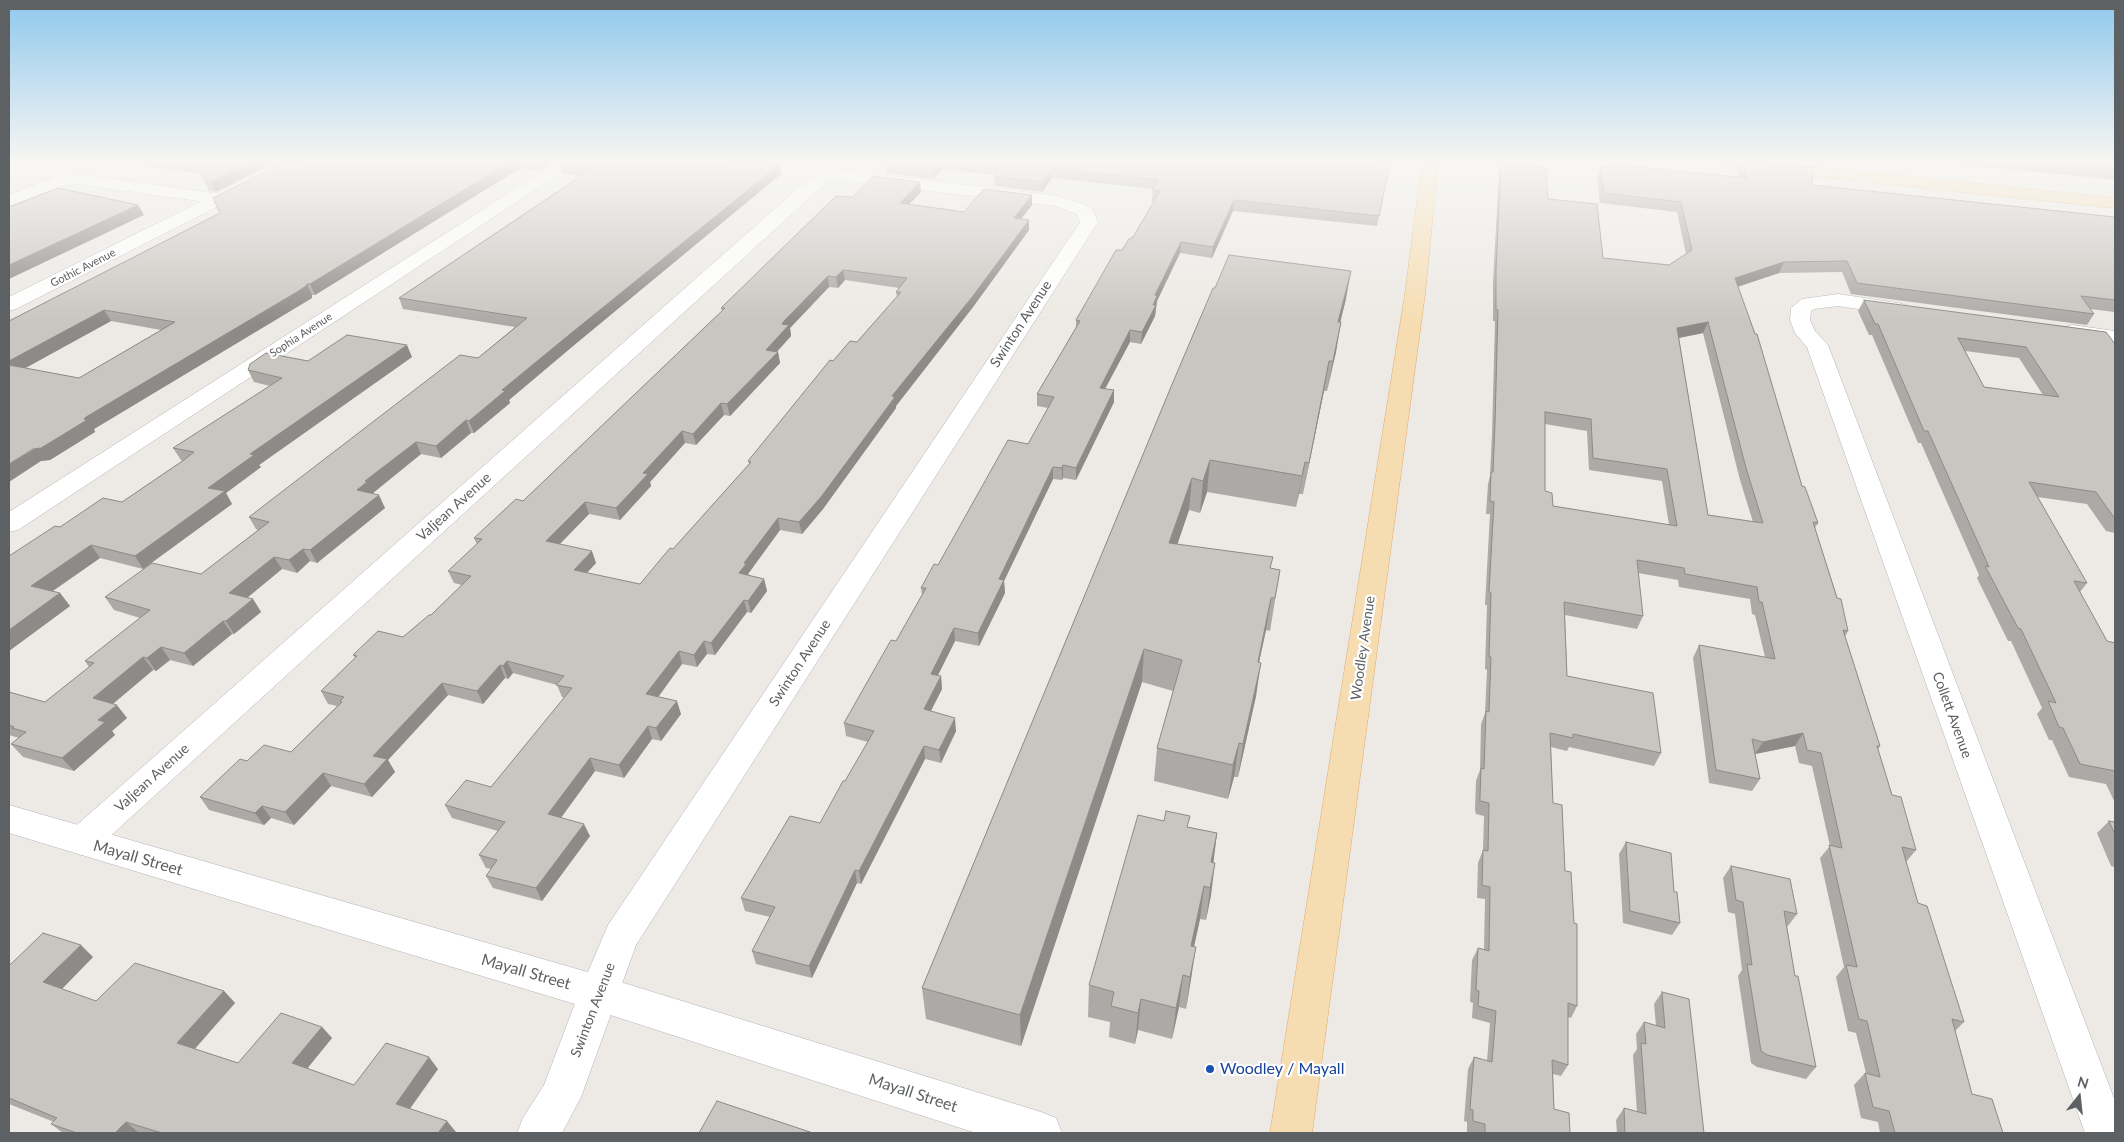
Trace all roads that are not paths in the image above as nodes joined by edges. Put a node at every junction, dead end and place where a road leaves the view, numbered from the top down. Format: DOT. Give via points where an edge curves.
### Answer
graph roads {
  1 [pos="187,216"];
  2 [pos="485,216"];
  3 [pos="779,216"];
  4 [pos="1087,216"];
  5 [pos="1422,216"];
  6 [pos="9,305"];
  7 [pos="1916,312"];
  8 [pos="2049,328"];
  9 [pos="2115,336"];
  10 [pos="9,524"];
  11 [pos="9,819"];
  12 [pos="82,841"];
  13 [pos="598,993"];
  14 [pos="538,1133"];
  15 [pos="1041,1133"];
  16 [pos="1291,1133"];
  17 [pos="2106,1133"];
  1 -- 6 [label="street, Gothic Avenue"];
  2 -- 10 [label="street, Sophia Avenue"];
  3 -- 12 [label="street, Valjean Avenue"];
  4 -- 13 [label="street, Swinton Avenue" via="1089,222 1085,230 621,937"];
  5 -- 16 [label="main road, Woodley Avenue" via="1416,294"];
  7 -- 17 [label="street, Collett Avenue" via="1838,300 1809,303 1801,308 1800,320 1817,345"];
  8 -- 9 [label="street"];
  11 -- 12 [label="street, Mayall Street"];
  12 -- 13 [label="street, Mayall Street"];
  13 -- 14 [label="street, Swinton Avenue" via="560,1097"];
  13 -- 15 [label="street, Mayall Street"];
}
